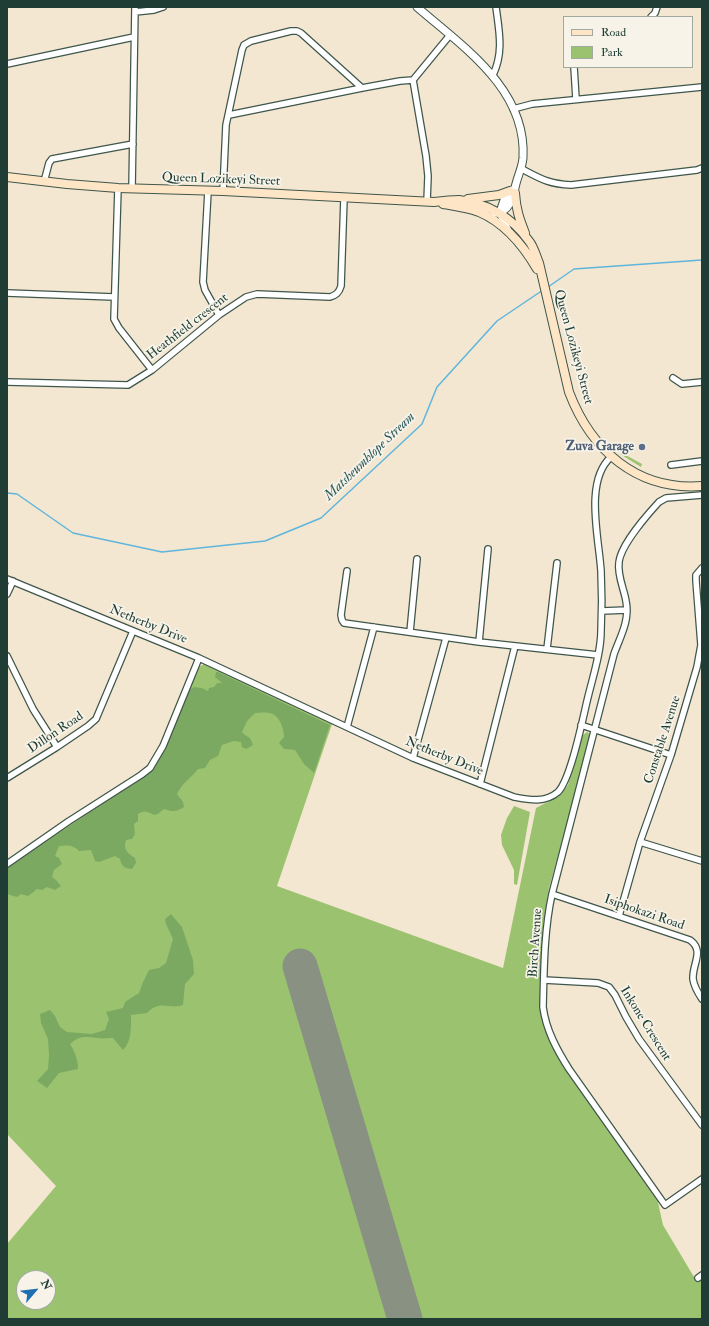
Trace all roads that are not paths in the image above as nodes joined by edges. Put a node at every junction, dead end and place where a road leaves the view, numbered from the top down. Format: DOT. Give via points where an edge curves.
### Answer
graph roads {
  1 [pos="163,7"];
  2 [pos="417,7"];
  3 [pos="496,7"];
  4 [pos="657,7"];
  5 [pos="135,9"];
  6 [pos="652,16"];
  7 [pos="450,35"];
  8 [pos="134,36"];
  9 [pos="7,64"];
  10 [pos="574,68"];
  11 [pos="493,75"];
  12 [pos="413,80"];
  13 [pos="702,87"];
  14 [pos="362,88"];
  15 [pos="576,99"];
  16 [pos="513,109"];
  17 [pos="229,115"];
  18 [pos="133,144"];
  19 [pos="702,168"];
  20 [pos="522,169"];
  21 [pos="7,177"];
  22 [pos="44,182"];
  23 [pos="118,188"];
  24 [pos="132,188"];
  25 [pos="513,190"];
  26 [pos="208,191"];
  27 [pos="223,191"];
  28 [pos="344,198"];
  29 [pos="457,200"];
  30 [pos="431,202"];
  31 [pos="478,212"];
  32 [pos="500,212"];
  33 [pos="508,231"];
  34 [pos="529,241"];
  35 [pos="542,278"];
  36 [pos="7,294"];
  37 [pos="114,297"];
  38 [pos="219,315"];
  39 [pos="152,370"];
  40 [pos="674,378"];
  41 [pos="7,382"];
  42 [pos="702,382"];
  43 [pos="611,457"];
  44 [pos="702,461"];
  45 [pos="671,465"];
  46 [pos="702,486"];
  47 [pos="702,495"];
  48 [pos="488,549"];
  49 [pos="417,560"];
  50 [pos="557,563"];
  51 [pos="702,568"];
  52 [pos="347,571"];
  53 [pos="10,580"];
  54 [pos="7,594"];
  55 [pos="627,610"];
  56 [pos="602,611"];
  57 [pos="374,627"];
  58 [pos="133,631"];
  59 [pos="410,632"];
  60 [pos="446,638"];
  61 [pos="479,642"];
  62 [pos="702,644"];
  63 [pos="515,646"];
  64 [pos="547,648"];
  65 [pos="598,654"];
  66 [pos="7,656"];
  67 [pos="199,658"];
  68 [pos="581,725"];
  69 [pos="347,727"];
  70 [pos="595,730"];
  71 [pos="57,748"];
  72 [pos="671,755"];
  73 [pos="413,758"];
  74 [pos="7,778"];
  75 [pos="480,784"];
  76 [pos="640,842"];
  77 [pos="702,861"];
  78 [pos="7,864"];
  79 [pos="552,894"];
  80 [pos="619,916"];
  81 [pos="544,980"];
  82 [pos="702,999"];
  83 [pos="702,1124"];
  84 [pos="702,1179"];
  1 -- 5 [label="street" via="154,10"];
  2 -- 7 [label="street"];
  3 -- 11 [label="street" via="501,46 498,66"];
  4 -- 6 [label="street"];
  5 -- 8 [label="street"];
  7 -- 11 [label="street"];
  7 -- 12 [label="street"];
  8 -- 9 [label="street"];
  8 -- 18 [label="street"];
  10 -- 15 [label="street"];
  11 -- 16 [label="street"];
  12 -- 14 [label="street"];
  12 -- 30 [label="street"];
  13 -- 15 [label="street"];
  14 -- 17 [label="street"];
  14 -- 17 [label="street" via="301,33 291,31 244,45"];
  15 -- 16 [label="street"];
  16 -- 20 [label="street" via="521,134"];
  17 -- 27 [label="street" via="225,136"];
  18 -- 22 [label="street" via="52,159"];
  18 -- 24 [label="street"];
  19 -- 20 [label="street" via="571,185 547,182"];
  20 -- 25 [label="street"];
  21 -- 22 [label="main road, Queen Lozikeyi Street"];
  22 -- 23 [label="main road, Queen Lozikeyi Street"];
  23 -- 24 [label="main road, Queen Lozikeyi Street"];
  23 -- 37 [label="street"];
  24 -- 26 [label="main road, Queen Lozikeyi Street"];
  25 -- 29 [label="main road"];
  25 -- 32 [label="street" via="508,206"];
  25 -- 34 [label="main road" via="518,217"];
  26 -- 27 [label="main road, Queen Lozikeyi Street"];
  26 -- 38 [label="street" via="203,282"];
  27 -- 28 [label="main road, Queen Lozikeyi Street"];
  28 -- 30 [label="main road, Queen Lozikeyi Street"];
  28 -- 38 [label="street, Heathfield crescent" via="341,286 336,294 330,297 251,295"];
  29 -- 30 [label="main road, Queen Lozikeyi Street"];
  29 -- 32 [label="main road, Queen Lozikeyi Street" via="474,202"];
  30 -- 31 [label="main road, Queen Lozikeyi Street"];
  31 -- 32 [label="street"];
  31 -- 33 [label="main road, Queen Lozikeyi Street"];
  32 -- 33 [label="street"];
  32 -- 34 [label="main road, Queen Lozikeyi Street"];
  33 -- 35 [label="main road, Queen Lozikeyi Street" via="527,252"];
  34 -- 35 [label="main road, Queen Lozikeyi Street" via="539,263"];
  35 -- 43 [label="main road, Queen Lozikeyi Street" via="576,410 595,440"];
  36 -- 37 [label="street"];
  37 -- 39 [label="street" via="116,323"];
  38 -- 39 [label="street, Heathfield crescent"];
  39 -- 41 [label="street, Heathfield crescent" via="128,385 121,386"];
  40 -- 42 [label="street" via="682,384"];
  43 -- 46 [label="main road, Queen Lozikeyi Street" via="630,470 653,480 676,486"];
  43 -- 56 [label="street, Netherby Drive" via="605,462 594,497"];
  44 -- 45 [label="street"];
  47 -- 55 [label="street, Birch Avenue" via="666,498 659,502 626,545 618,564"];
  48 -- 61 [label="street"];
  49 -- 59 [label="street"];
  50 -- 64 [label="street"];
  51 -- 62 [label="street, Constable Avenue" via="696,575"];
  52 -- 57 [label="street" via="341,615 343,622"];
  53 -- 54 [label="street"];
  53 -- 58 [label="street, Netherby Drive"];
  55 -- 56 [label="street"];
  55 -- 70 [label="street, Birch Avenue" via="625,628 614,654"];
  56 -- 65 [label="street, Netherby Drive"];
  57 -- 59 [label="street"];
  57 -- 69 [label="street"];
  58 -- 67 [label="street, Netherby Drive"];
  58 -- 71 [label="street, Dillon Road" via="96,719"];
  59 -- 60 [label="street"];
  60 -- 61 [label="street"];
  60 -- 73 [label="street"];
  61 -- 63 [label="street"];
  62 -- 72 [label="street, Constable Avenue"];
  63 -- 64 [label="street"];
  63 -- 75 [label="street"];
  64 -- 65 [label="street"];
  65 -- 68 [label="street, Netherby Drive"];
  66 -- 71 [label="street" via="33,709"];
  67 -- 69 [label="street, Netherby Drive"];
  67 -- 78 [label="street" via="163,746 150,768"];
  68 -- 70 [label="street"];
  68 -- 75 [label="street, Netherby Drive" via="566,779 552,796 528,800"];
  69 -- 73 [label="street, Netherby Drive"];
  70 -- 72 [label="street"];
  70 -- 79 [label="street, Birch Avenue"];
  71 -- 74 [label="street, Dillon Road"];
  72 -- 76 [label="street, Constable Avenue"];
  73 -- 75 [label="street, Netherby Drive"];
  76 -- 77 [label="street"];
  76 -- 80 [label="street, Constable Avenue"];
  79 -- 80 [label="street, Isiphokazi Road"];
  79 -- 81 [label="street, Birch Avenue" via="546,931"];
  80 -- 82 [label="street, Isiphokazi Road" via="694,943 698,952 694,983"];
  81 -- 83 [label="street, Inkone Crescent" via="598,983 609,987 639,1039"];
  81 -- 84 [label="street, Birch Avenue" via="544,1015 559,1052 665,1205"];
}
